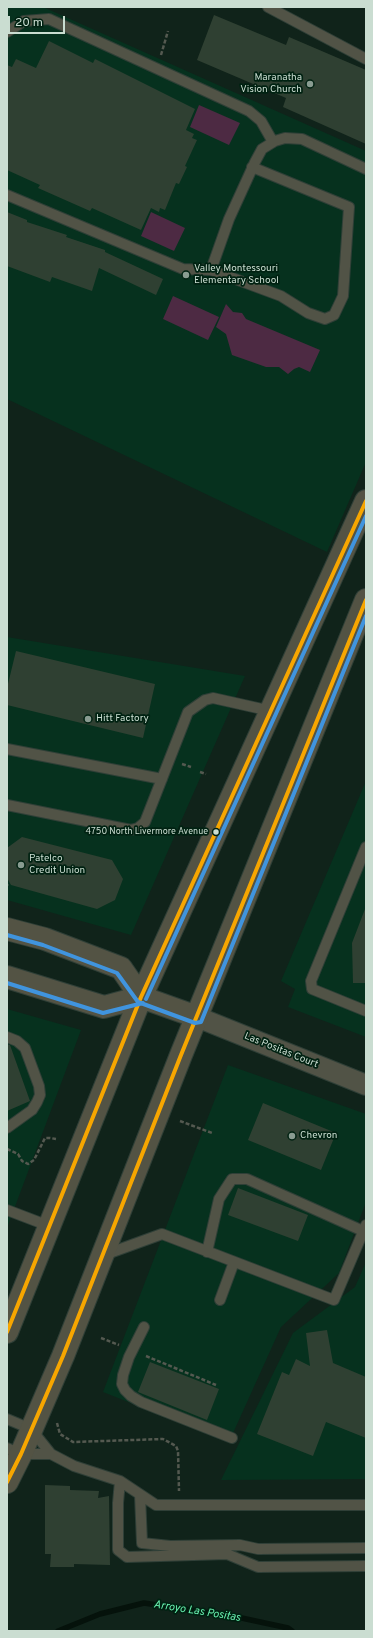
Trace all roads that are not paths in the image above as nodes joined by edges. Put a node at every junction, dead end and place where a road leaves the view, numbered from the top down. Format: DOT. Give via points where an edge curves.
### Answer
graph roads {
  1 [pos="268,7"];
  2 [pos="7,32"];
  3 [pos="366,59"];
  4 [pos="273,142"];
  5 [pos="252,167"];
  6 [pos="366,169"];
  7 [pos="7,195"];
  8 [pos="211,270"];
  9 [pos="366,501"];
  10 [pos="366,600"];
  11 [pos="270,711"];
  12 [pos="7,749"];
  13 [pos="162,779"];
  14 [pos="7,805"];
  15 [pos="366,847"];
  16 [pos="7,929"];
  17 [pos="7,977"];
  18 [pos="141,996"];
  19 [pos="366,1010"];
  20 [pos="197,1017"];
  21 [pos="7,1037"];
  22 [pos="366,1085"];
  23 [pos="7,1128"];
  24 [pos="7,1210"];
  25 [pos="49,1226"];
  26 [pos="365,1228"];
  27 [pos="207,1252"];
  28 [pos="102,1256"];
  29 [pos="234,1262"];
  30 [pos="220,1300"];
  31 [pos="144,1327"];
  32 [pos="7,1332"];
  33 [pos="7,1419"];
  34 [pos="31,1429"];
  35 [pos="232,1438"];
  36 [pos="14,1451"];
  37 [pos="51,1454"];
  38 [pos="120,1481"];
  39 [pos="7,1482"];
  40 [pos="140,1495"];
  41 [pos="366,1506"];
  42 [pos="366,1548"];
  43 [pos="366,1566"];
  1 -- 3 [label="lane"];
  2 -- 4 [label="lane" via="24,21 49,19 249,110 261,121"];
  4 -- 5 [label="lane" via="262,149"];
  4 -- 6 [label="lane" via="285,138 302,140"];
  5 -- 8 [label="lane" via="229,219"];
  5 -- 8 [label="lane" via="349,207 343,296 334,315 325,319 308,313 281,296"];
  7 -- 8 [label="lane" via="183,269"];
  9 -- 11 [label="main road"];
  10 -- 20 [label="main road"];
  11 -- 13 [label="lane" via="213,698 205,700 188,712"];
  11 -- 18 [label="main road"];
  12 -- 13 [label="lane"];
  13 -- 14 [label="lane" via="145,822 131,830"];
  15 -- 19 [label="lane" via="311,981 312,989"];
  16 -- 18 [label="main road" via="45,939 121,968"];
  17 -- 18 [label="main road" via="104,1007"];
  18 -- 20 [label="main road"];
  18 -- 25 [label="main road"];
  20 -- 22 [label="street, Las Positas Court"];
  20 -- 28 [label="main road"];
  21 -- 23 [label="lane" via="25,1048 40,1095 32,1110"];
  24 -- 25 [label="lane"];
  25 -- 32 [label="main road"];
  26 -- 27 [label="lane" via="248,1179 232,1179 219,1199"];
  26 -- 29 [label="lane" via="334,1300"];
  27 -- 28 [label="lane" via="162,1234"];
  27 -- 29 [label="lane"];
  28 -- 34 [label="main road"];
  29 -- 30 [label="lane"];
  31 -- 35 [label="lane" via="123,1375 122,1384 125,1390 141,1402"];
  33 -- 34 [label="lane"];
  34 -- 36 [label="main road"];
  34 -- 37 [label="lane"];
  36 -- 37 [label="lane"];
  36 -- 39 [label="main road"];
  37 -- 38 [label="lane" via="74,1466"];
  38 -- 40 [label="lane"];
  38 -- 43 [label="lane" via="118,1550 126,1556 227,1554 258,1568"];
  40 -- 41 [label="lane" via="156,1505"];
  40 -- 42 [label="lane" via="142,1543 170,1546 240,1545 258,1549"];
}
